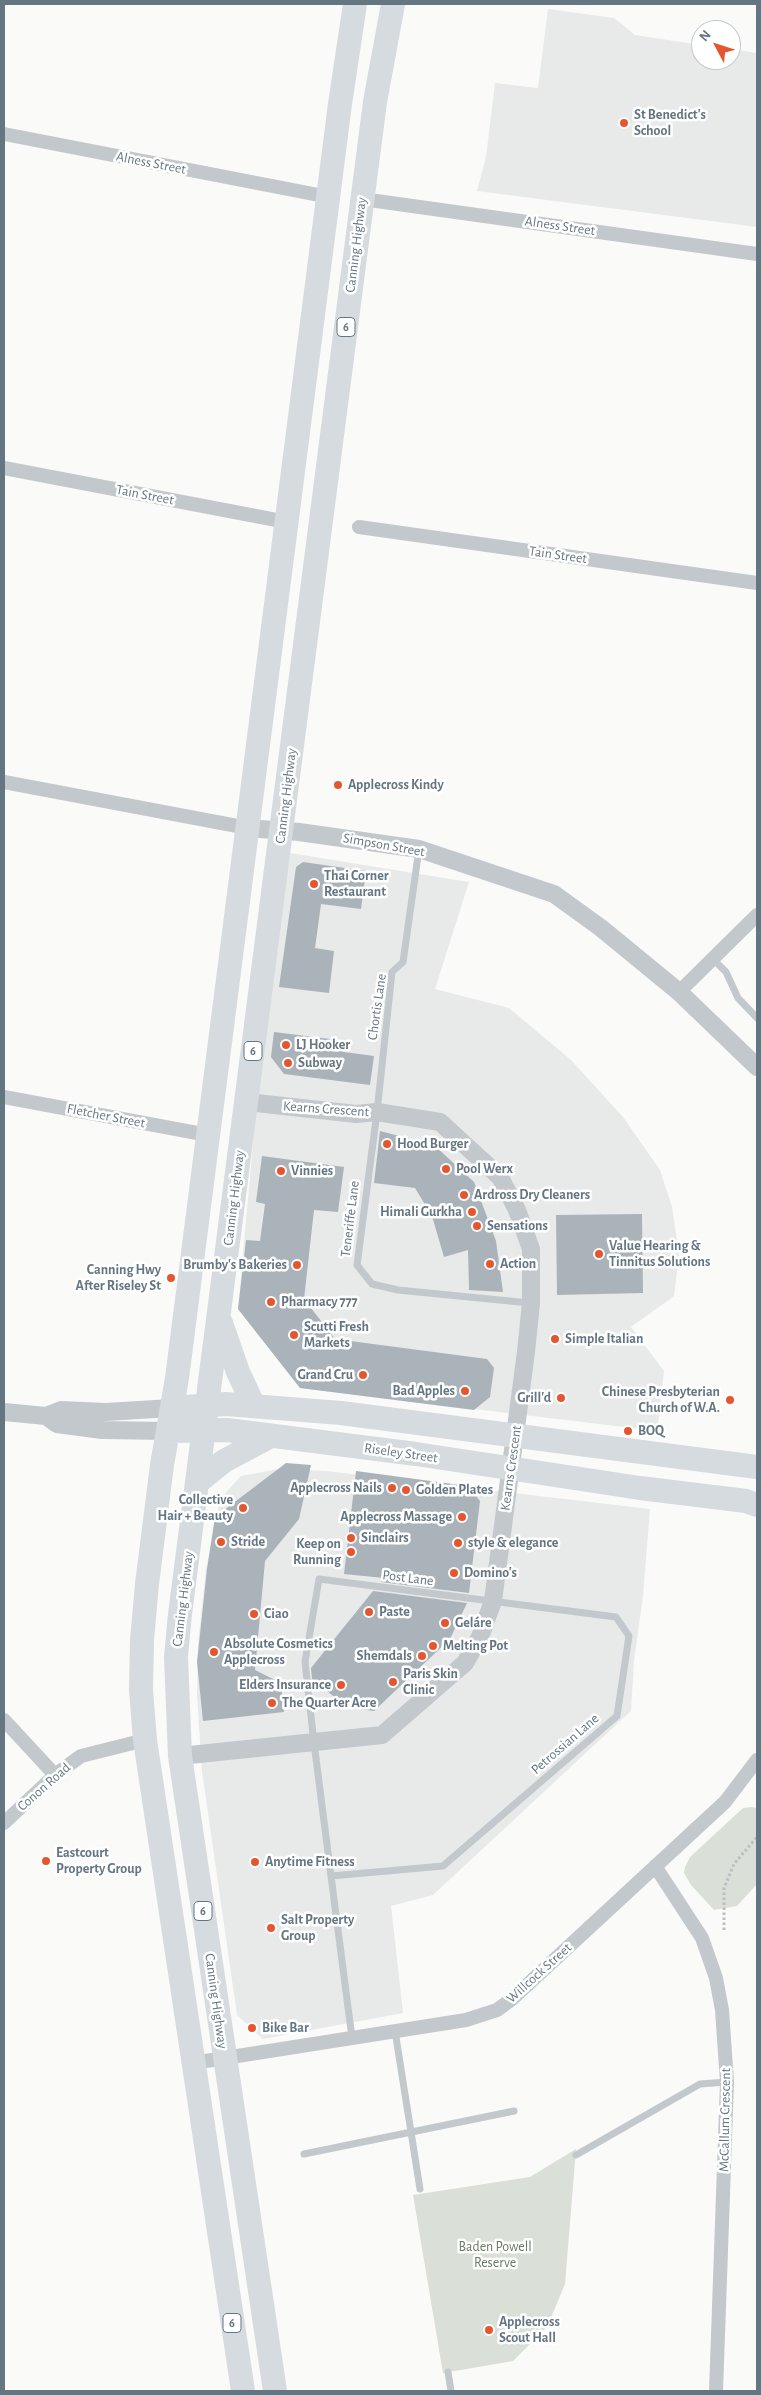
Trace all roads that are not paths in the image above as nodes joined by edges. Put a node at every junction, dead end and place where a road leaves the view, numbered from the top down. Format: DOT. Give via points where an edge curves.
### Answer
graph roads {
  1 [pos="355,4"];
  2 [pos="393,4"];
  3 [pos="4,134"];
  4 [pos="329,197"];
  5 [pos="362,199"];
  6 [pos="757,254"];
  7 [pos="4,468"];
  8 [pos="287,522"];
  9 [pos="359,528"];
  10 [pos="757,583"];
  11 [pos="4,782"];
  12 [pos="248,828"];
  13 [pos="282,831"];
  14 [pos="418,849"];
  15 [pos="757,915"];
  16 [pos="713,959"];
  17 [pos="679,992"];
  18 [pos="757,1018"];
  19 [pos="753,1061"];
  20 [pos="4,1097"];
  21 [pos="247,1102"];
  22 [pos="377,1112"];
  23 [pos="208,1135"];
  24 [pos="531,1303"];
  25 [pos="219,1317"];
  26 [pos="208,1406"];
  27 [pos="254,1406"];
  28 [pos="172,1408"];
  29 [pos="4,1412"];
  30 [pos="46,1416"];
  31 [pos="204,1430"];
  32 [pos="168,1431"];
  33 [pos="271,1436"];
  34 [pos="515,1436"];
  35 [pos="510,1468"];
  36 [pos="757,1468"];
  37 [pos="198,1482"];
  38 [pos="757,1505"];
  39 [pos="493,1601"];
  40 [pos="4,1720"];
  41 [pos="146,1740"];
  42 [pos="314,1742"];
  43 [pos="180,1756"];
  44 [pos="757,1760"];
  45 [pos="55,1774"];
  46 [pos="753,1778"];
  47 [pos="4,1823"];
  48 [pos="656,1866"];
  49 [pos="331,1876"];
  50 [pos="395,2030"];
  51 [pos="352,2038"];
  52 [pos="225,2058"];
  53 [pos="194,2063"];
  54 [pos="727,2082"];
  55 [pos="514,2111"];
  56 [pos="411,2132"];
  57 [pos="304,2154"];
  58 [pos="576,2155"];
  59 [pos="420,2189"];
  60 [pos="448,2372"];
  61 [pos="243,2391"];
  62 [pos="275,2391"];
  63 [pos="451,2391"];
  64 [pos="716,2391"];
  1 -- 4 [label="highway, 6"];
  2 -- 5 [label="highway, Canning Highway / 6"];
  3 -- 4 [label="street, Alness Street"];
  4 -- 8 [label="highway, 6"];
  5 -- 6 [label="street, Alness Street"];
  5 -- 13 [label="highway, Canning Highway / 6"];
  7 -- 8 [label="street, Tain Street"];
  8 -- 12 [label="highway, 6"];
  9 -- 10 [label="street, Tain Street"];
  11 -- 12 [label="street, Simpson Street"];
  12 -- 13 [label="street, Simpson Street"];
  12 -- 23 [label="highway, 6"];
  13 -- 14 [label="street, Simpson Street"];
  13 -- 21 [label="highway, Canning Highway / 6"];
  14 -- 17 [label="street, Simpson Street" via="554,894"];
  14 -- 22 [label="lane, Chortis Lane" via="403,962 392,972"];
  15 -- 16 [label="street"];
  16 -- 17 [label="street"];
  16 -- 18 [label="lane" via="726,972 738,998"];
  17 -- 19 [label="street, Simpson Street"];
  20 -- 23 [label="street, Fletcher Street"];
  21 -- 22 [label="street, Kearns Crescent" via="356,1114"];
  21 -- 25 [label="highway, Canning Highway / 6"];
  22 -- 24 [label="street, Kearns Crescent" via="440,1122 500,1177 517,1210 531,1250"];
  22 -- 24 [label="lane, Teneriffe Lane" via="357,1265 372,1284 398,1290"];
  23 -- 28 [label="highway, 6"];
  24 -- 34 [label="street, Kearns Crescent"];
  25 -- 26 [label="highway, Canning Highway / 6"];
  25 -- 27 [label="highway"];
  26 -- 27 [label="highway, Riseley Street"];
  26 -- 28 [label="highway, Riseley Street"];
  26 -- 31 [label="highway, Canning Highway / 6"];
  27 -- 34 [label="highway, Riseley Street" via="340,1413"];
  28 -- 30 [label="street, Riseley Street" via="106,1412 61,1410"];
  28 -- 32 [label="highway, 6"];
  29 -- 30 [label="street, Riseley Street"];
  30 -- 32 [label="street, Riseley Street" via="57,1424 102,1430"];
  31 -- 32 [label="highway, Riseley Street"];
  31 -- 33 [label="highway, Riseley Street"];
  31 -- 37 [label="highway, Canning Highway / 6"];
  32 -- 41 [label="highway, 6" via="146,1584 142,1640 141,1690"];
  33 -- 35 [label="highway, Riseley Street"];
  33 -- 37 [label="highway" via="224,1460"];
  34 -- 35 [label="street, Kearns Crescent"];
  34 -- 36 [label="highway, Riseley Street"];
  35 -- 38 [label="highway, Riseley Street"];
  35 -- 39 [label="street, Kearns Crescent"];
  37 -- 43 [label="highway, Canning Highway / 6" via="176,1658"];
  39 -- 42 [label="street, Kearns Crescent" via="480,1637 464,1663 382,1735"];
  39 -- 42 [label="lane, Post Lane" via="319,1578 305,1662"];
  39 -- 49 [label="lane, Petrossian Lane" via="616,1617 629,1636 617,1716 443,1866"];
  40 -- 45 [label="street"];
  41 -- 45 [label="street, Conon Road" via="82,1756"];
  41 -- 53 [label="highway, 6"];
  42 -- 43 [label="street, Kearns Crescent"];
  42 -- 49 [label="lane"];
  43 -- 52 [label="highway, Canning Highway / 6"];
  44 -- 46 [label="street, Willcock Street"];
  45 -- 47 [label="street, Conon Road"];
  46 -- 48 [label="street, Willcock Street"];
  48 -- 50 [label="street, Willcock Street" via="497,2010 466,2020"];
  48 -- 54 [label="street, McCallum Crescent" via="700,1934 710,1957 722,2010"];
  49 -- 51 [label="lane"];
  50 -- 51 [label="street, Willcock Street"];
  50 -- 56 [label="lane"];
  51 -- 52 [label="street, Willcock Street"];
  52 -- 53 [label="street, Willcock Street"];
  52 -- 62 [label="highway, Canning Highway / 6"];
  53 -- 61 [label="highway, 6"];
  54 -- 58 [label="lane" via="700,2084"];
  54 -- 64 [label="street, McCallum Crescent"];
  55 -- 56 [label="lane"];
  56 -- 57 [label="lane"];
  56 -- 59 [label="lane"];
  60 -- 63 [label="lane"];
}
